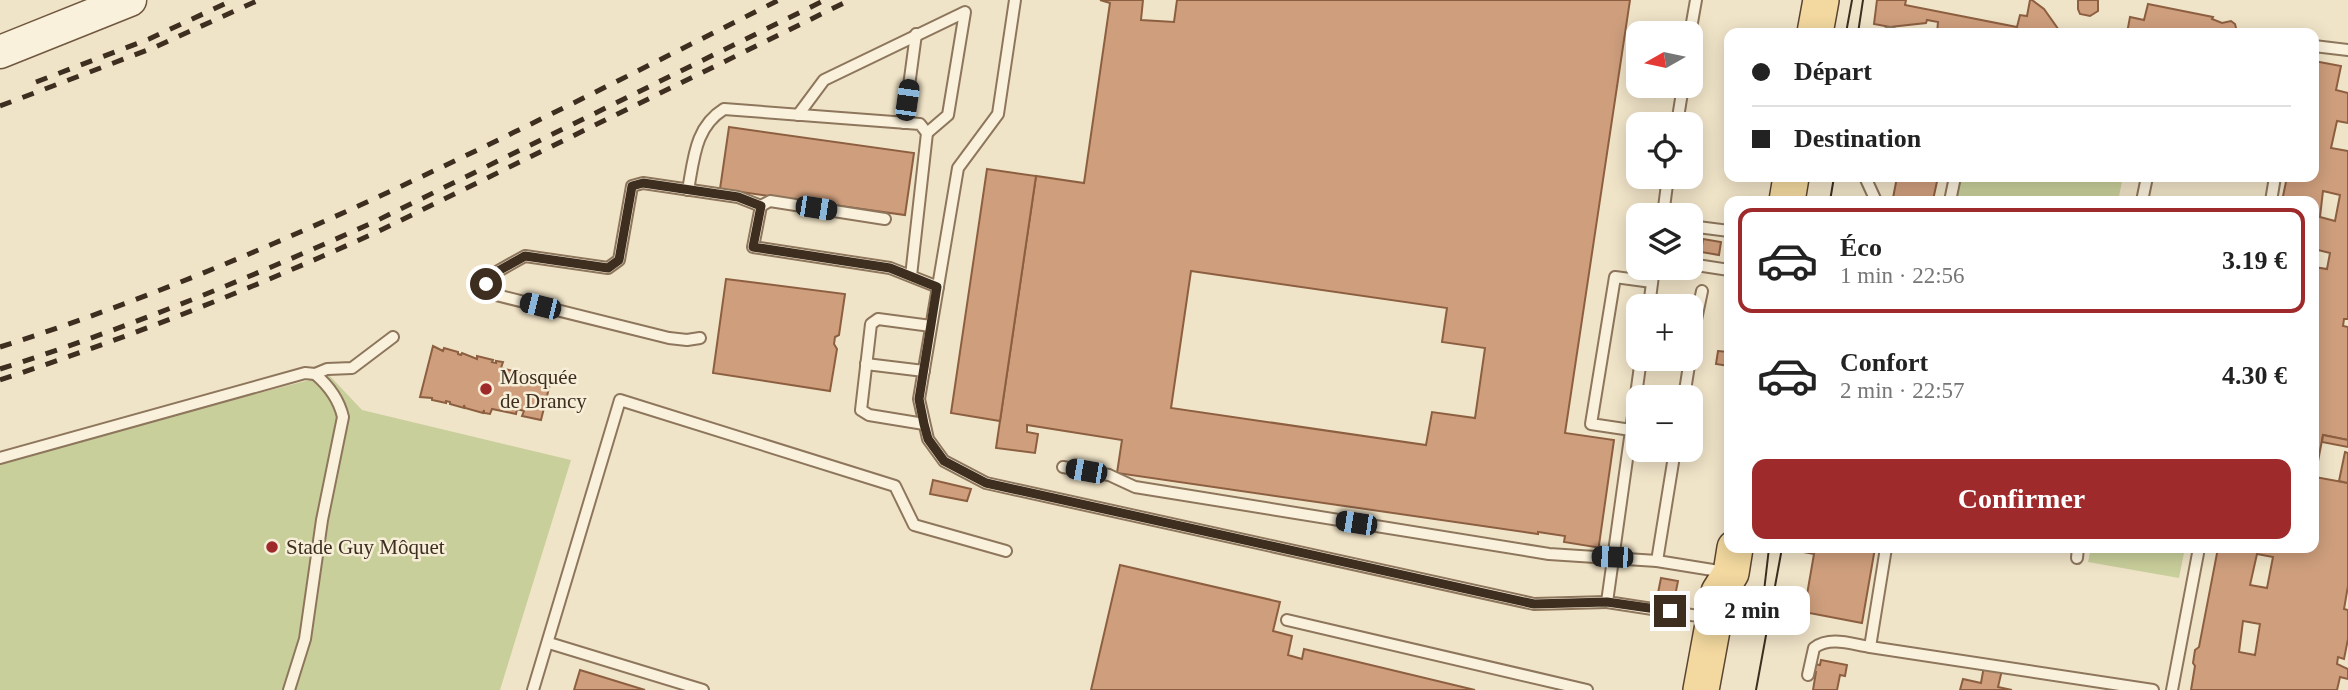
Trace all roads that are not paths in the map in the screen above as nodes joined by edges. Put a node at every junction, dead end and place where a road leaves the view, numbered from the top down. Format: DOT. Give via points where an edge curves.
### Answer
graph roads {
  1 [pos="130,0"];
  2 [pos="1015,0"];
  3 [pos="1696,0"];
  4 [pos="1821,0"];
  5 [pos="1692,21"];
  6 [pos="1816,28"];
  7 [pos="916,34"];
  8 [pos="2319,47"];
  9 [pos="2348,50"];
  10 [pos="0,52"];
  11 [pos="798,115"];
  12 [pos="904,123"];
  13 [pos="927,133"];
  14 [pos="688,190"];
  15 [pos="761,206"];
  16 [pos="886,219"];
  17 [pos="1703,228"];
  18 [pos="1724,231"];
  19 [pos="1703,266"];
  20 [pos="1723,269"];
  21 [pos="911,276"];
  22 [pos="1652,282"];
  23 [pos="937,287"];
  24 [pos="1703,291"];
  25 [pos="1650,294"];
  26 [pos="1702,294"];
  27 [pos="931,326"];
  28 [pos="393,337"];
  29 [pos="701,338"];
  30 [pos="866,364"];
  31 [pos="923,371"];
  32 [pos="315,374"];
  33 [pos="924,424"];
  34 [pos="1626,429"];
  35 [pos="0,458"];
  36 [pos="1626,458"];
  37 [pos="1673,462"];
  38 [pos="1063,467"];
  39 [pos="1006,551"];
  40 [pos="1885,553"];
  41 [pos="2198,553"];
  42 [pos="1612,557"];
  43 [pos="1733,560"];
  44 [pos="1657,561"];
  45 [pos="1607,602"];
  46 [pos="1714,618"];
  47 [pos="1287,620"];
  48 [pos="549,643"];
  49 [pos="1870,647"];
  50 [pos="1808,675"];
  51 [pos="289,690"];
  52 [pos="533,690"];
  53 [pos="703,690"];
  54 [pos="1587,690"];
  55 [pos="1701,690"];
  56 [pos="1725,690"];
  57 [pos="2153,690"];
  58 [pos="2172,690"];
  1 -- 10 [label="street"];
  2 -- 23 [label="lane" via="998,114 958,169"];
  3 -- 5 [label="lane"];
  4 -- 6 [label="main road"];
  7 -- 11 [label="lane" via="824,80"];
  7 -- 12 [label="lane"];
  7 -- 13 [label="lane" via="965,12 948,115"];
  8 -- 9 [label="lane"];
  11 -- 12 [label="lane"];
  11 -- 14 [label="lane" via="724,109 710,118 698,140"];
  12 -- 13 [label="lane" via="920,124"];
  13 -- 21 [label="lane"];
  14 -- 15 [label="lane" via="738,197"];
  14 -- 29 [label="lane" via="643,183 632,186 619,260 608,268 525,256 491,275 486,284 488,293 514,300 669,338"];
  15 -- 16 [label="lane" via="770,201"];
  15 -- 21 [label="lane" via="753,247 890,268"];
  17 -- 18 [label="lane"];
  19 -- 20 [label="lane"];
  21 -- 23 [label="lane"];
  22 -- 25 [label="lane"];
  22 -- 34 [label="lane" via="1615,277 1591,424"];
  23 -- 27 [label="lane"];
  24 -- 26 [label="lane"];
  27 -- 30 [label="lane" via="878,319 871,324"];
  27 -- 31 [label="lane"];
  28 -- 32 [label="lane" via="352,368"];
  30 -- 31 [label="lane"];
  30 -- 33 [label="lane" via="861,410"];
  31 -- 33 [label="lane" via="919,399"];
  32 -- 35 [label="lane" via="305,373"];
  32 -- 51 [label="lane" via="327,384 343,417 305,639"];
  33 -- 45 [label="lane" via="928,439 944,461 986,483 1534,604"];
  36 -- 42 [label="lane"];
  37 -- 44 [label="lane"];
  38 -- 42 [label="lane" via="1177,494 1549,554"];
  39 -- 48 [label="lane" via="914,525 895,486 621,400"];
  40 -- 49 [label="lane"];
  41 -- 58 [label="lane"];
  42 -- 44 [label="lane"];
  42 -- 45 [label="lane"];
  43 -- 44 [label="lane"];
  43 -- 46 [label="main road"];
  43 -- 56 [label="main road" via="1741,594"];
  45 -- 46 [label="lane"];
  46 -- 55 [label="main road"];
  47 -- 54 [label="lane"];
  48 -- 52 [label="lane"];
  48 -- 53 [label="lane"];
  49 -- 50 [label="lane" via="1821,643 1814,648"];
  49 -- 57 [label="lane"];
}
